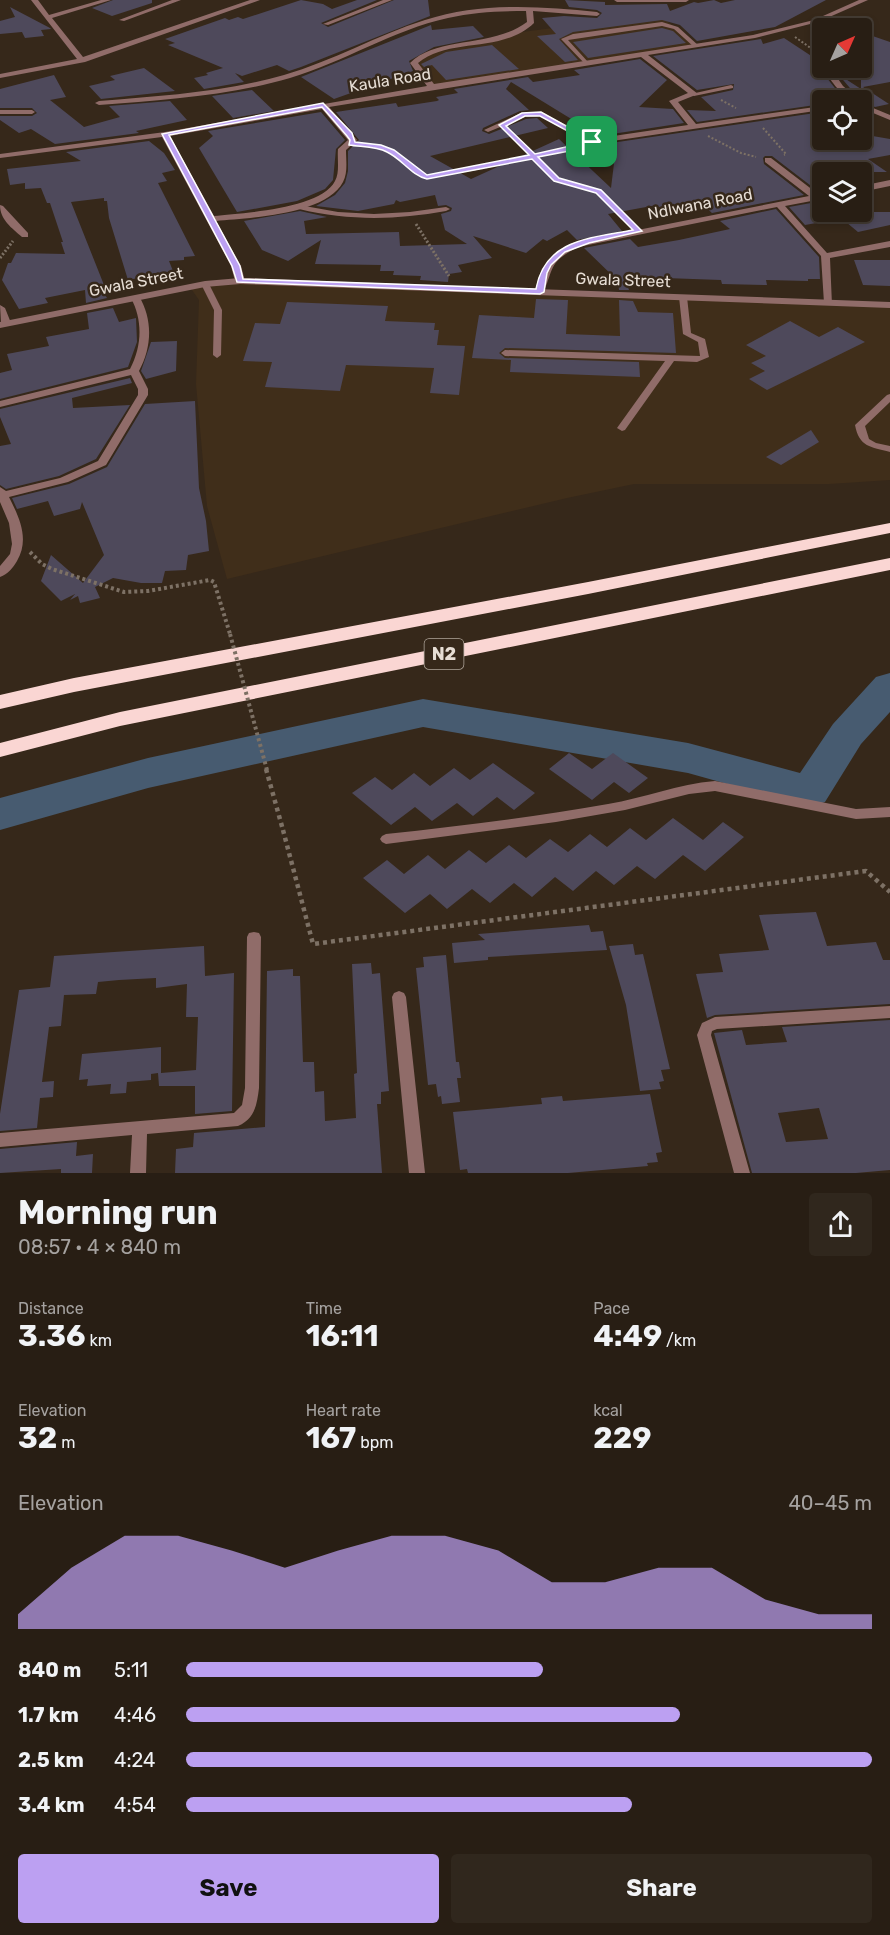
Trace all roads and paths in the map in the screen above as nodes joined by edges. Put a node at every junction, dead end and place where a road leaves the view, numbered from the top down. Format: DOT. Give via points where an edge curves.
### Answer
graph roads {
  1 [pos="34,0"];
  2 [pos="108,0"];
  3 [pos="178,0"];
  4 [pos="257,0"];
  5 [pos="389,0"];
  6 [pos="617,0"];
  7 [pos="686,0"];
  8 [pos="860,1"];
  9 [pos="529,9"];
  10 [pos="597,14"];
  11 [pos="48,17"];
  12 [pos="122,20"];
  13 [pos="326,24"];
  14 [pos="784,30"];
  15 [pos="696,46"];
  16 [pos="812,49"];
  17 [pos="642,54"];
  18 [pos="82,60"];
  19 [pos="586,63"];
  20 [pos="0,76"];
  21 [pos="834,78"];
  22 [pos="432,87"];
  23 [pos="731,87"];
  24 [pos="843,90"];
  25 [pos="694,94"];
  26 [pos="99,103"];
  27 [pos="323,105"];
  28 [pos="812,109"];
  29 [pos="872,110"];
  30 [pos="32,111"];
  31 [pos="0,112"];
  32 [pos="890,118"];
  33 [pos="502,125"];
  34 [pos="693,126"];
  35 [pos="488,130"];
  36 [pos="165,134"];
  37 [pos="592,142"];
  38 [pos="351,143"];
  39 [pos="0,156"];
  40 [pos="534,156"];
  41 [pos="768,160"];
  42 [pos="890,183"];
  43 [pos="872,187"];
  44 [pos="812,192"];
  45 [pos="812,198"];
  46 [pos="779,204"];
  47 [pos="302,207"];
  48 [pos="0,208"];
  49 [pos="446,209"];
  50 [pos="411,215"];
  51 [pos="211,219"];
  52 [pos="638,231"];
  53 [pos="25,235"];
  54 [pos="890,244"];
  55 [pos="8,245"];
  56 [pos="825,256"];
  57 [pos="0,258"];
  58 [pos="240,281"];
  59 [pos="205,284"];
  60 [pos="444,288"];
  61 [pos="540,292"];
  62 [pos="683,297"];
  63 [pos="136,298"];
  64 [pos="829,303"];
  65 [pos="890,305"];
  66 [pos="0,308"];
  67 [pos="3,324"];
  68 [pos="505,353"];
  69 [pos="217,355"];
  70 [pos="671,359"];
  71 [pos="134,371"];
  72 [pos="890,397"];
  73 [pos="0,404"];
  74 [pos="621,428"];
  75 [pos="890,449"];
  76 [pos="2,492"];
  77 [pos="890,528"];
  78 [pos="19,541"];
  79 [pos="890,564"];
  80 [pos="0,573"];
  81 [pos="0,702"];
  82 [pos="0,750"];
  83 [pos="890,812"];
  84 [pos="386,839"];
  85 [pos="890,892"];
  86 [pos="254,937"];
  87 [pos="399,997"];
  88 [pos="890,1012"];
  89 [pos="140,1128"];
  90 [pos="0,1140"];
  91 [pos="138,1173"];
  92 [pos="417,1173"];
  93 [pos="742,1173"];
  1 -- 11 [label="street"];
  2 -- 11 [label="street"];
  3 -- 12 [label="street"];
  4 -- 18 [label="street"];
  5 -- 13 [label="street"];
  6 -- 7 [label="street"];
  8 -- 14 [label="street, Kaula Road"];
  9 -- 10 [label="street"];
  9 -- 22 [label="street" via="531,23 515,33 416,59 414,63"];
  9 -- 26 [label="street" via="483,10 425,22 268,81 187,96"];
  11 -- 18 [label="street"];
  14 -- 15 [label="street, Kaula Road"];
  14 -- 16 [label="path"];
  15 -- 17 [label="street, Kaula Road"];
  15 -- 19 [label="lane" via="676,28 662,24 564,39"];
  17 -- 19 [label="street, Kaula Road"];
  17 -- 25 [label="street"];
  18 -- 20 [label="street"];
  19 -- 22 [label="street, Kaula Road"];
  21 -- 24 [label="street"];
  22 -- 27 [label="street, Kaula Road"];
  23 -- 25 [label="lane"];
  25 -- 34 [label="street" via="673,100"];
  27 -- 36 [label="street, Kaula Road"];
  27 -- 38 [label="street" via="350,135"];
  28 -- 34 [label="street"];
  29 -- 32 [label="street"];
  30 -- 31 [label="lane"];
  33 -- 35 [label="street"];
  33 -- 37 [label="street" via="524,115 541,114"];
  33 -- 40 [label="path"];
  34 -- 37 [label="street"];
  34 -- 41 [label="path" via="741,153"];
  36 -- 39 [label="street, Kaula Road"];
  36 -- 51 [label="street"];
  37 -- 40 [label="path"];
  38 -- 40 [label="path" via="392,151 427,177"];
  38 -- 47 [label="street" via="342,149 339,182"];
  40 -- 52 [label="path" via="557,180 598,192"];
  41 -- 44 [label="street"];
  42 -- 43 [label="street"];
  45 -- 46 [label="street, Ndlwana Road"];
  46 -- 52 [label="street, Ndlwana Road"];
  46 -- 56 [label="street"];
  47 -- 50 [label="lane" via="379,219"];
  47 -- 51 [label="street"];
  48 -- 53 [label="street"];
  49 -- 50 [label="lane"];
  50 -- 60 [label="path" via="453,282"];
  51 -- 58 [label="street"];
  52 -- 61 [label="street, Ndlwana Road" via="587,241 562,251 543,273"];
  54 -- 56 [label="street"];
  55 -- 57 [label="path"];
  56 -- 64 [label="street"];
  58 -- 59 [label="street, Gwala Street"];
  58 -- 60 [label="street, Gwala Street"];
  59 -- 63 [label="street, Gwala Street"];
  59 -- 69 [label="lane" via="218,309"];
  60 -- 61 [label="street, Gwala Street"];
  61 -- 62 [label="street, Gwala Street"];
  62 -- 64 [label="street, Gwala Street"];
  62 -- 70 [label="lane" via="687,334 702,341 705,357"];
  63 -- 67 [label="street, Gwala Street"];
  63 -- 71 [label="street" via="146,328 141,360"];
  64 -- 65 [label="street, Gwala Street"];
  66 -- 67 [label="street"];
  68 -- 70 [label="lane"];
  70 -- 74 [label="lane"];
  71 -- 73 [label="street"];
  71 -- 76 [label="street" via="143,395 102,463 64,480"];
  72 -- 75 [label="lane" via="860,425 864,441"];
  76 -- 78 [label="street"];
  77 -- 81 [label="highway, N2"];
  78 -- 80 [label="street" via="15,558"];
  78 -- 85 [label="path, bridge" via="52,569 124,592 214,582 313,944 866,871"];
  79 -- 82 [label="highway, N2" via="120,719"];
  83 -- 84 [label="lane" via="856,814 714,786 696,786 614,808"];
  86 -- 89 [label="lane" via="249,1108 238,1119"];
  87 -- 92 [label="lane"];
  88 -- 93 [label="lane" via="715,1023 707,1027 704,1035"];
  89 -- 90 [label="lane"];
  89 -- 91 [label="lane"];
}
